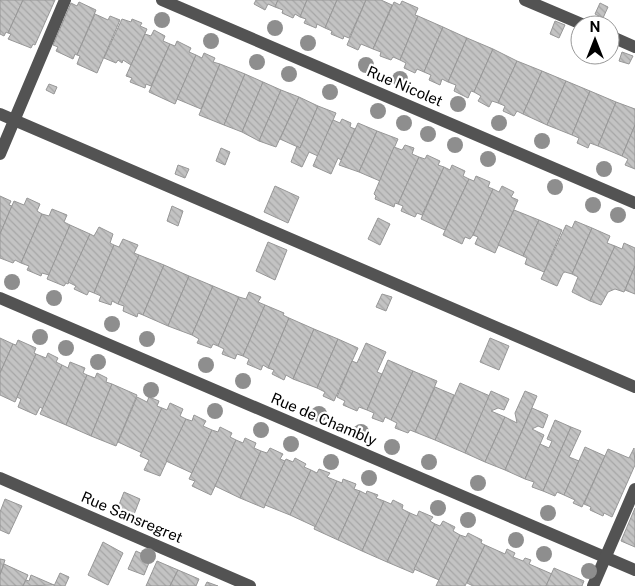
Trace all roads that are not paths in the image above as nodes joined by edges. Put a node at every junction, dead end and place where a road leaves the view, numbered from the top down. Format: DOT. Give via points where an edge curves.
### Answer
graph roads {
  1 [pos="65,0"];
  2 [pos="162,0"];
  3 [pos="526,0"];
  4 [pos="570,19"];
  5 [pos="620,40"];
  6 [pos="635,47"];
  7 [pos="0,114"];
  8 [pos="15,121"];
  9 [pos="0,154"];
  10 [pos="635,203"];
  11 [pos="0,298"];
  12 [pos="635,387"];
  13 [pos="0,478"];
  14 [pos="635,489"];
  15 [pos="605,557"];
  16 [pos="635,570"];
  17 [pos="250,586"];
  18 [pos="593,586"];
  1 -- 8 [label="street"];
  2 -- 10 [label="street, Rue Nicolet"];
  3 -- 4 [label="street"];
  5 -- 6 [label="street"];
  7 -- 8 [label="street"];
  8 -- 9 [label="street"];
  8 -- 12 [label="street"];
  11 -- 15 [label="street, Rue de Chambly"];
  13 -- 17 [label="street, Rue Sansregret"];
  14 -- 15 [label="street"];
  15 -- 16 [label="street, Rue de Chambly"];
  15 -- 18 [label="street"];
}
